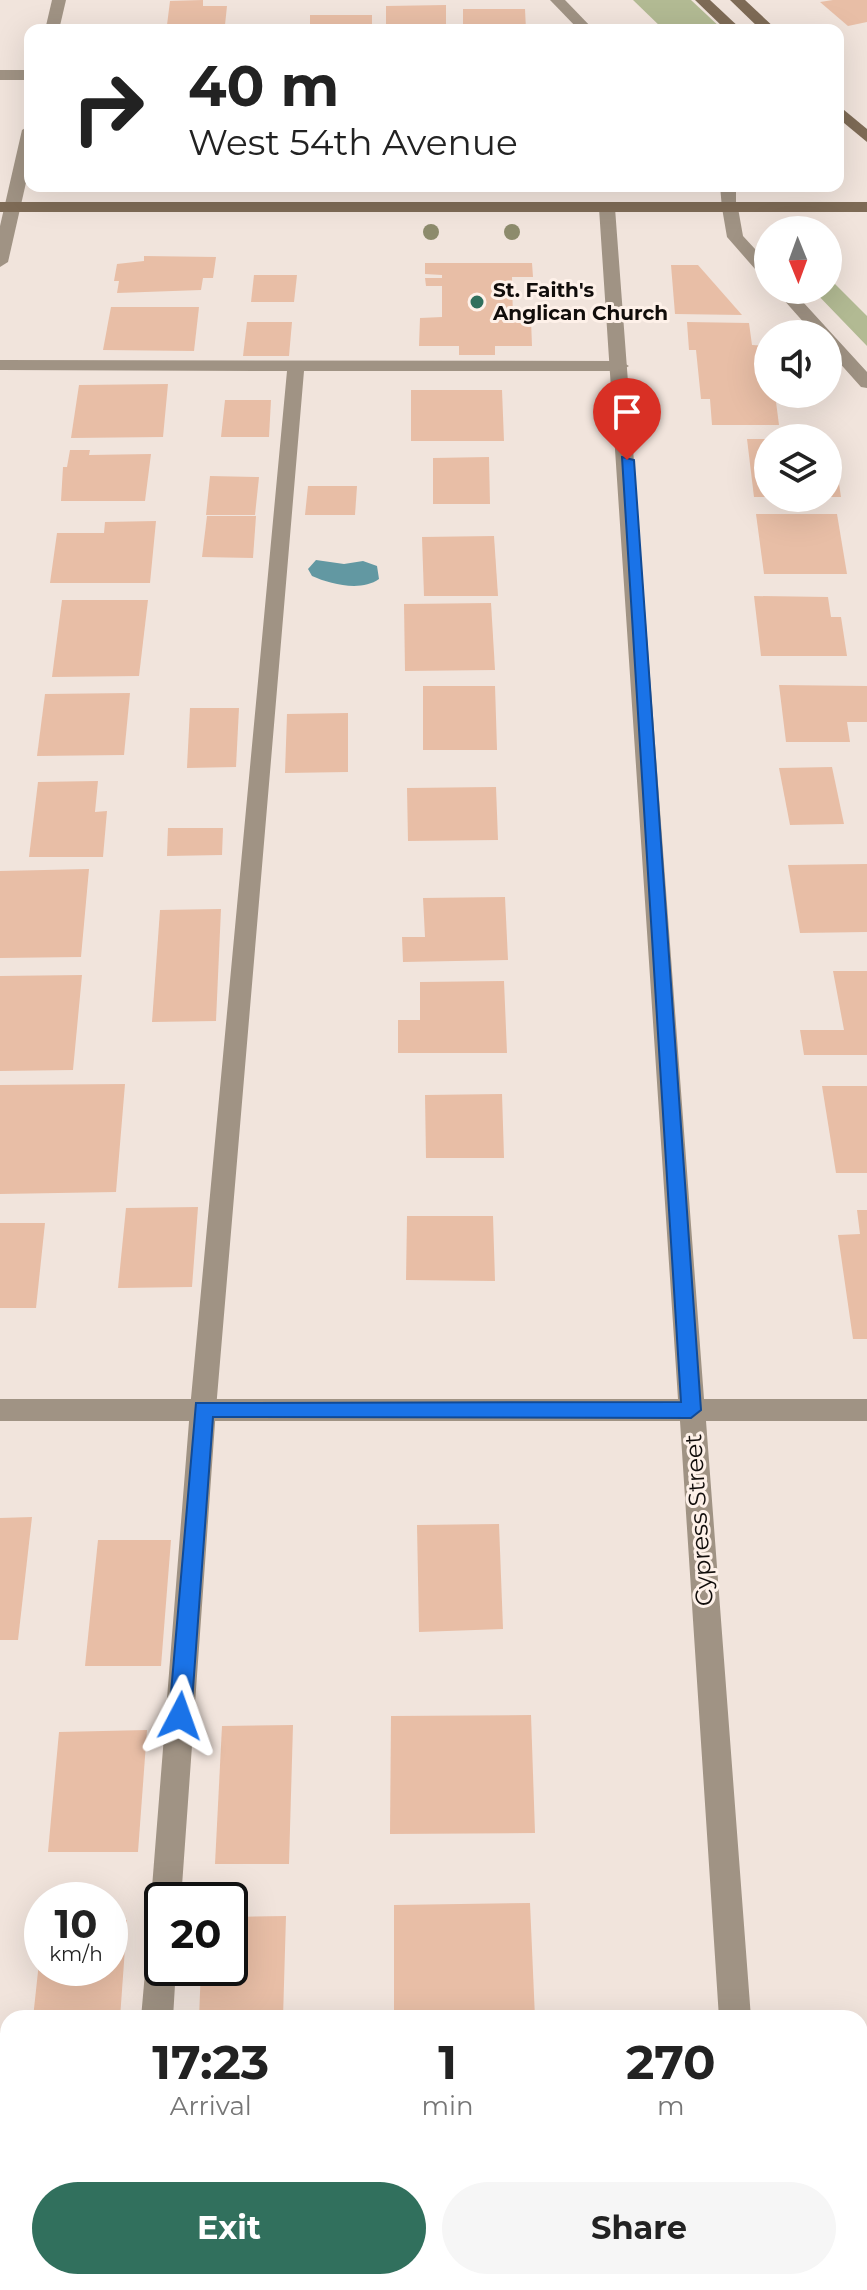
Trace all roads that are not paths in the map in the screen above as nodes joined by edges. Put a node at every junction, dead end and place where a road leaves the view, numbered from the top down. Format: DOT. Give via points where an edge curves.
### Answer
graph roads {
  1 [pos="59,0"];
  2 [pos="557,0"];
  3 [pos="702,0"];
  4 [pos="737,0"];
  5 [pos="53,24"];
  6 [pos="581,24"];
  7 [pos="728,24"];
  8 [pos="763,24"];
  9 [pos="0,75"];
  10 [pos="24,75"];
  11 [pos="844,116"];
  12 [pos="867,137"];
  13 [pos="24,149"];
  14 [pos="729,192"];
  15 [pos="6,207"];
  16 [pos="867,207"];
  17 [pos="607,208"];
  18 [pos="730,208"];
  19 [pos="754,258"];
  20 [pos="0,262"];
  21 [pos="796,304"];
  22 [pos="810,320"];
  23 [pos="842,355"];
  24 [pos="0,365"];
  25 [pos="296,365"];
  26 [pos="620,366"];
  27 [pos="867,383"];
  28 [pos="203,1409"];
  29 [pos="0,1410"];
  30 [pos="691,1410"];
  31 [pos="867,1410"];
  32 [pos="167,1882"];
  33 [pos="159,1986"];
  34 [pos="158,2010"];
  35 [pos="734,2010"];
  1 -- 5 [label="street"];
  2 -- 6 [label="street"];
  3 -- 7 [label="street"];
  4 -- 8 [label="street"];
  9 -- 10 [label="street"];
  11 -- 12 [label="street"];
  13 -- 15 [label="street"];
  14 -- 18 [label="street"];
  15 -- 17 [label="street"];
  15 -- 20 [label="street"];
  16 -- 18 [label="street"];
  17 -- 18 [label="street"];
  17 -- 26 [label="street, Cypress Street"];
  18 -- 19 [label="street" via="735,237"];
  21 -- 22 [label="street"];
  23 -- 27 [label="street"];
  24 -- 25 [label="street"];
  25 -- 26 [label="street"];
  25 -- 28 [label="street"];
  26 -- 30 [label="street, Cypress Street"];
  28 -- 29 [label="street"];
  28 -- 30 [label="street"];
  28 -- 32 [label="street"];
  30 -- 31 [label="street"];
  30 -- 35 [label="street, Cypress Street"];
  33 -- 34 [label="street"];
}
